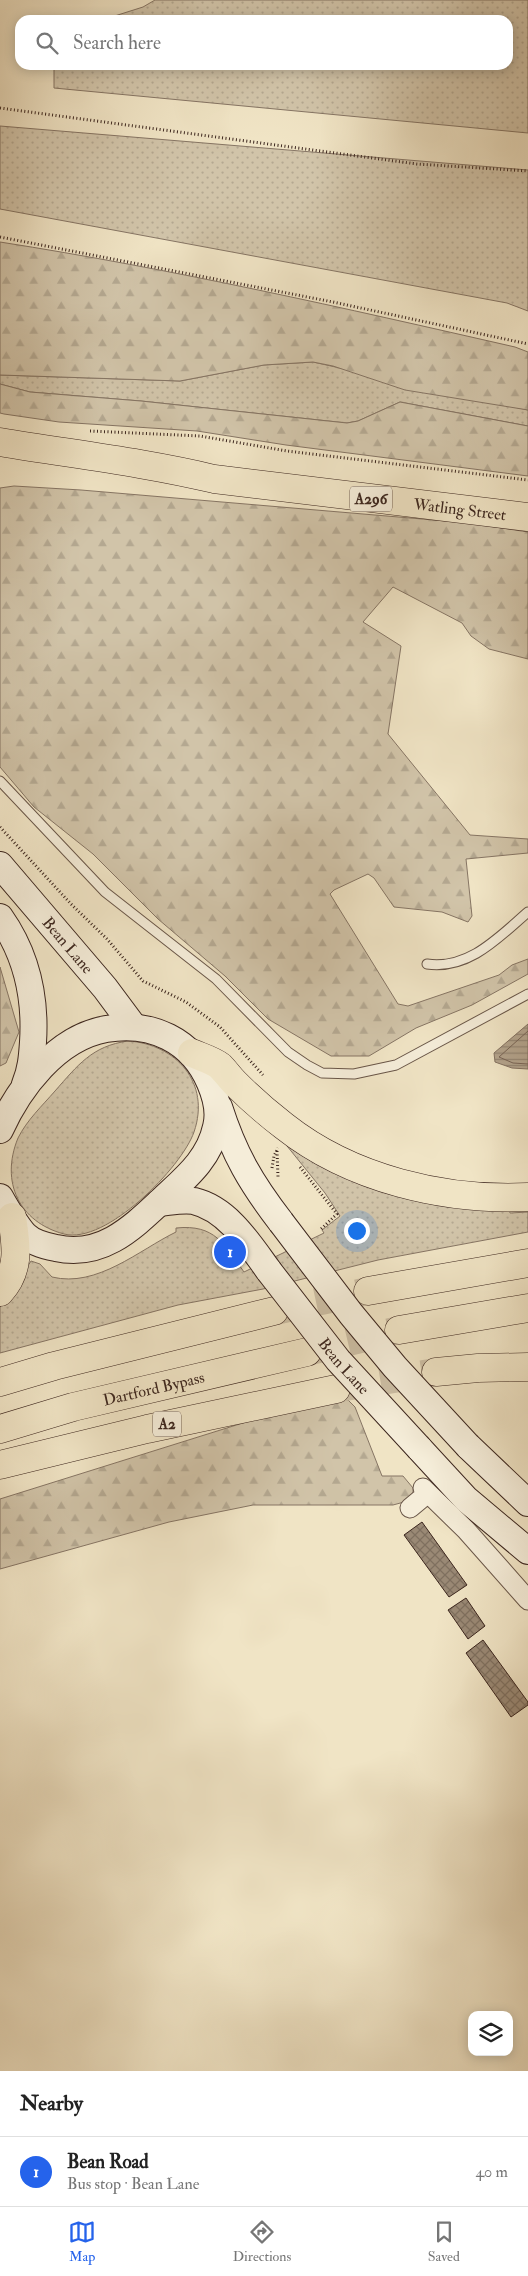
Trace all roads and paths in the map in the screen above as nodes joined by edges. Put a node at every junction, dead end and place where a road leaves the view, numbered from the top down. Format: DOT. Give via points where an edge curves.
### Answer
graph roads {
  1 [pos="0,108"];
  2 [pos="528,171"];
  3 [pos="0,238"];
  4 [pos="528,344"];
  5 [pos="0,428"];
  6 [pos="84,430"];
  7 [pos="0,442"];
  8 [pos="0,461"];
  9 [pos="214,479"];
  10 [pos="528,480"];
  11 [pos="528,517"];
  12 [pos="0,782"];
  13 [pos="0,827"];
  14 [pos="0,865"];
  15 [pos="528,912"];
  16 [pos="0,916"];
  17 [pos="428,964"];
  18 [pos="528,994"];
  19 [pos="134,1027"];
  20 [pos="192,1053"];
  21 [pos="267,1079"];
  22 [pos="217,1102"];
  23 [pos="3,1116"];
  24 [pos="279,1145"];
  25 [pos="285,1149"];
  26 [pos="277,1151"];
  27 [pos="296,1162"];
  28 [pos="280,1184"];
  29 [pos="528,1197"];
  30 [pos="159,1203"];
  31 [pos="4,1204"];
  32 [pos="321,1229"];
  33 [pos="528,1263"];
  34 [pos="368,1291"];
  35 [pos="0,1292"];
  36 [pos="528,1308"];
  37 [pos="274,1311"];
  38 [pos="399,1330"];
  39 [pos="307,1352"];
  40 [pos="528,1367"];
  41 [pos="436,1372"];
  42 [pos="0,1382"];
  43 [pos="336,1389"];
  44 [pos="0,1429"];
  45 [pos="0,1466"];
  46 [pos="528,1503"];
  47 [pos="410,1508"];
  48 [pos="528,1551"];
  49 [pos="528,1600"];
  1 -- 2 [label="path" via="417,164"];
  3 -- 4 [label="path" via="333,302"];
  5 -- 9 [label="main road" via="69,444 177,460"];
  6 -- 10 [label="path" via="200,436 287,451"];
  7 -- 9 [label="main road, Watling Street / A296" via="168,468"];
  8 -- 9 [label="main road, Watling Street / A296" via="187,480"];
  9 -- 11 [label="main road, Watling Street / A296"];
  12 -- 18 [label="lane" via="105,892 216,979 288,1052 322,1073 354,1074 396,1065"];
  13 -- 21 [label="path" via="143,981 186,1002 220,1027"];
  14 -- 19 [label="main road, Bean Lane" via="105,988"];
  15 -- 17 [label="lane" via="467,959 440,966"];
  16 -- 23 [label="main road" via="23,958 34,1012 31,1068 24,1087"];
  19 -- 20 [label="main road" via="170,1037"];
  19 -- 23 [label="main road" via="101,1030 72,1042 40,1069"];
  20 -- 22 [label="main road" via="207,1075"];
  20 -- 29 [label="main road" via="219,1066 259,1106 289,1130 349,1164 438,1192 487,1198"];
  22 -- 30 [label="main road" via="216,1128 203,1158 191,1174"];
  22 -- 46 [label="main road, bridge" via="226,1130 256,1190 351,1314 468,1446"];
  24 -- 25 [label="path"];
  26 -- 28 [label="path"];
  27 -- 32 [label="path" via="337,1214"];
  30 -- 31 [label="main road" via="119,1238 84,1250 59,1249 38,1243 25,1235"];
  30 -- 48 [label="main road, Bean Lane, bridge" via="194,1201 219,1213 240,1233 338,1360 466,1500"];
  31 -- 35 [label="main road" via="16,1261 9,1281"];
  33 -- 34 [label="main road"];
  36 -- 38 [label="main road"];
  37 -- 42 [label="main road"];
  39 -- 44 [label="main road, Dartford Bypass / A2" via="73,1407"];
  40 -- 41 [label="main road"];
  43 -- 45 [label="main road, A2" via="147,1428"];
  47 -- 49 [label="street" via="425,1491 466,1530"];
}
